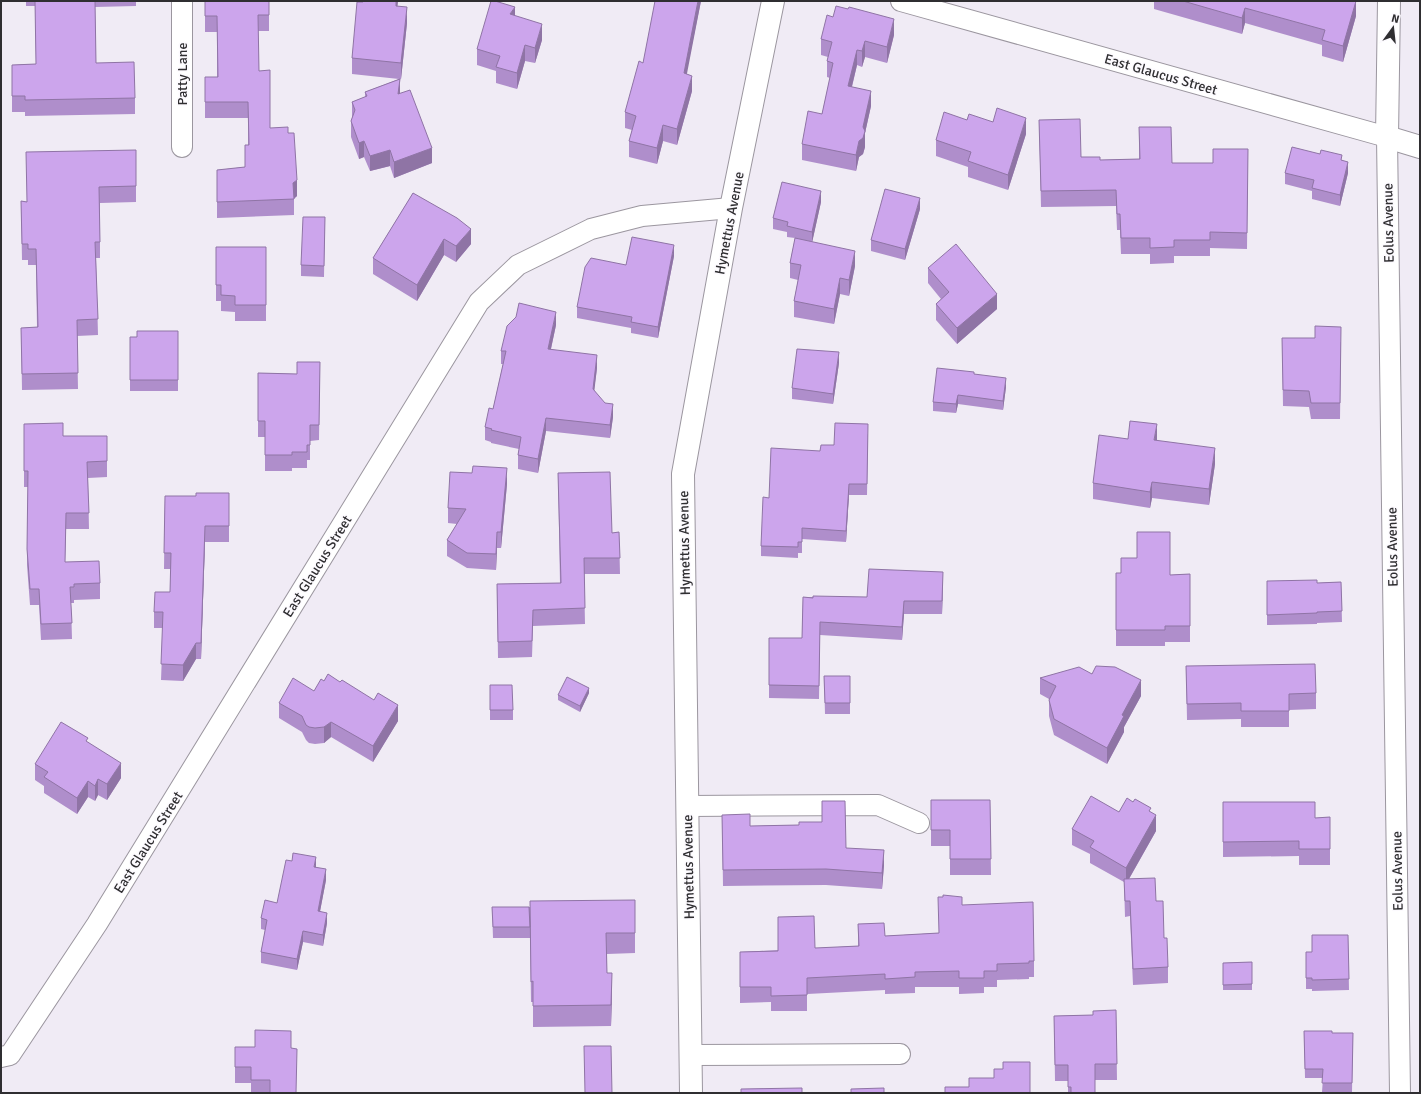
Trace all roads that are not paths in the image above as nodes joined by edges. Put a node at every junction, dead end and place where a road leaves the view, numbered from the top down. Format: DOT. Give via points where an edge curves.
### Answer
graph roads {
  1 [pos="182,1"];
  2 [pos="773,1"];
  3 [pos="901,1"];
  4 [pos="1389,1"];
  5 [pos="1387,138"];
  6 [pos="182,147"];
  7 [pos="1420,147"];
  8 [pos="732,208"];
  9 [pos="687,806"];
  10 [pos="919,822"];
  11 [pos="900,1054"];
  12 [pos="690,1055"];
  13 [pos="1,1057"];
  14 [pos="691,1093"];
  15 [pos="1400,1093"];
  1 -- 6 [label="street, Patty Lane"];
  2 -- 8 [label="street, Hymettus Avenue"];
  3 -- 5 [label="street, East Glaucus Street"];
  4 -- 5 [label="street, Eolus Avenue"];
  5 -- 7 [label="street, East Glaucus Street"];
  5 -- 15 [label="street, Eolus Avenue"];
  8 -- 9 [label="street, Hymettus Avenue" via="683,474"];
  8 -- 13 [label="street, East Glaucus Street" via="642,216 591,229 518,265 479,302 97,924 10,1055"];
  9 -- 10 [label="street" via="878,805"];
  9 -- 12 [label="street, Hymettus Avenue"];
  11 -- 12 [label="street"];
  12 -- 14 [label="street, Hymettus Avenue"];
}
